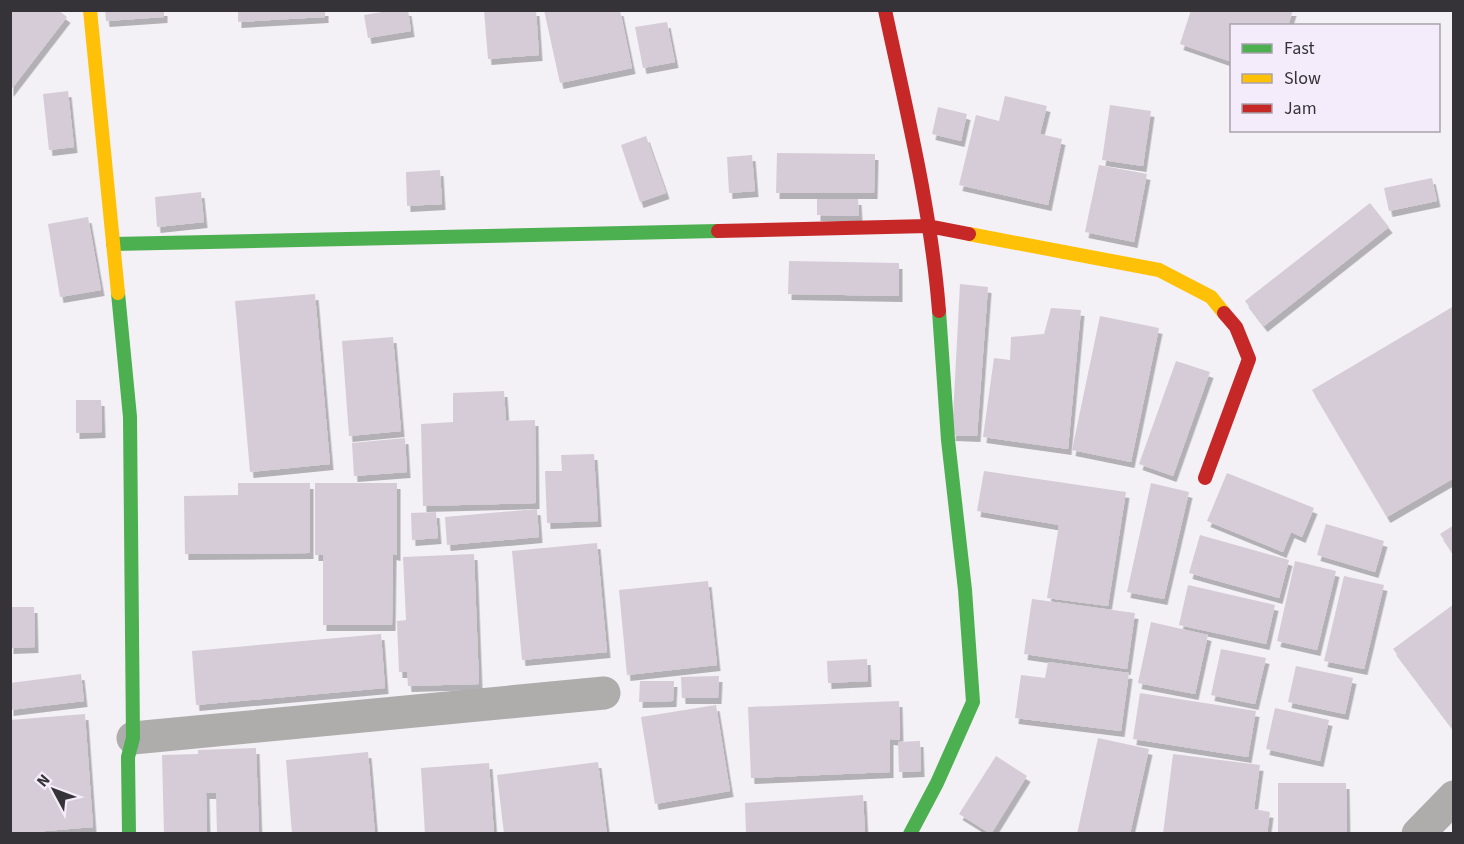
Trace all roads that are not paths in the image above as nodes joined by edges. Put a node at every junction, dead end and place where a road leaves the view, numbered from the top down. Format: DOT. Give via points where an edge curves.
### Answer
graph roads {
  1 [pos="90,10"];
  2 [pos="885,10"];
  3 [pos="928,226"];
  4 [pos="113,244"];
  5 [pos="1205,478"];
  6 [pos="604,693"];
  7 [pos="133,738"];
  8 [pos="1454,797"];
  9 [pos="129,834"];
  10 [pos="910,834"];
  11 [pos="1418,834"];
  1 -- 4 [label="street"];
  2 -- 3 [label="street"];
  3 -- 4 [label="street"];
  3 -- 5 [label="street" via="1159,270 1211,297 1236,327 1249,359"];
  3 -- 10 [label="street" via="973,702 938,783"];
  4 -- 7 [label="street" via="130,417"];
  6 -- 7 [label="street"];
  7 -- 9 [label="street" via="128,757"];
  8 -- 11 [label="street"];
}
